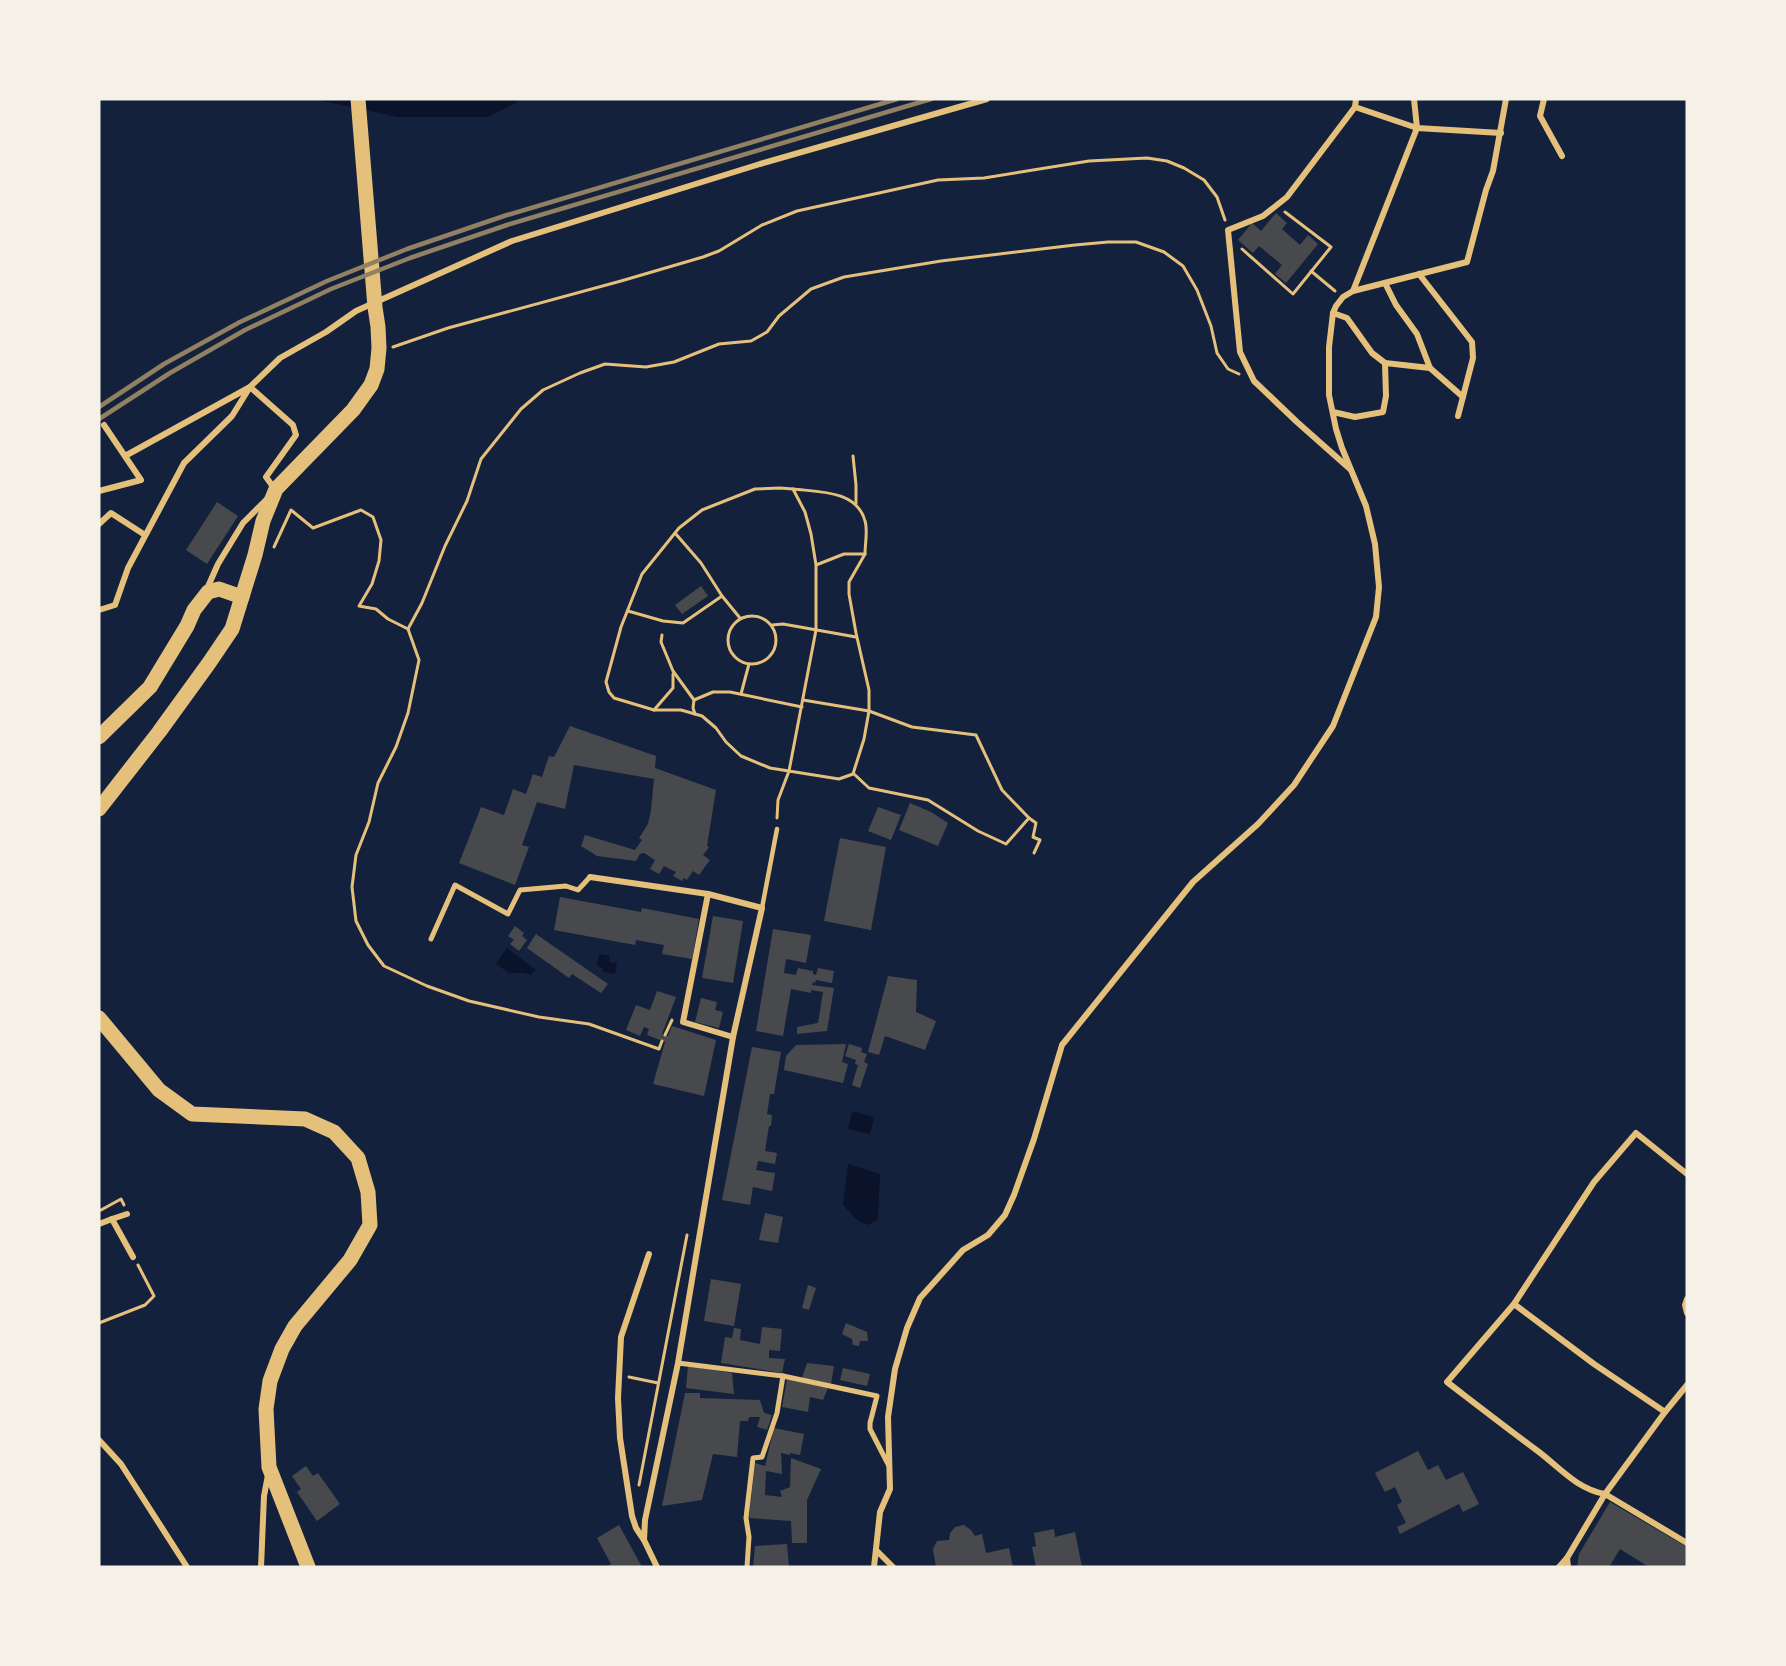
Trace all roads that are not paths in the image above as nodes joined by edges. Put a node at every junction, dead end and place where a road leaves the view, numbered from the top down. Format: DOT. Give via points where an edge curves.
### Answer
graph roads {
  1 [pos="358,99"];
  2 [pos="987,99"];
  3 [pos="1356,99"];
  4 [pos="1414,99"];
  5 [pos="1506,99"];
  6 [pos="1544,99"];
  7 [pos="1354,107"];
  8 [pos="1417,129"];
  9 [pos="1501,133"];
  10 [pos="1562,156"];
  11 [pos="1419,274"];
  12 [pos="1385,283"];
  13 [pos="1353,291"];
  14 [pos="1333,313"];
  15 [pos="1385,363"];
  16 [pos="1430,368"];
  17 [pos="250,387"];
  18 [pos="1463,397"];
  19 [pos="1332,412"];
  20 [pos="1458,416"];
  21 [pos="104,425"];
  22 [pos="125,456"];
  23 [pos="1352,471"];
  24 [pos="276,489"];
  25 [pos="99,491"];
  26 [pos="99,524"];
  27 [pos="145,535"];
  28 [pos="203,597"];
  29 [pos="242,597"];
  30 [pos="99,610"];
  31 [pos="99,736"];
  32 [pos="99,809"];
  33 [pos="777,829"];
  34 [pos="590,877"];
  35 [pos="708,894"];
  36 [pos="762,908"];
  37 [pos="431,939"];
  38 [pos="99,1018"];
  39 [pos="732,1037"];
  40 [pos="1687,1174"];
  41 [pos="127,1214"];
  42 [pos="112,1219"];
  43 [pos="99,1224"];
  44 [pos="650,1254"];
  45 [pos="133,1257"];
  46 [pos="1687,1299"];
  47 [pos="1514,1304"];
  48 [pos="1687,1313"];
  49 [pos="678,1363"];
  50 [pos="783,1376"];
  51 [pos="1687,1385"];
  52 [pos="1665,1412"];
  53 [pos="99,1440"];
  54 [pos="889,1466"];
  55 [pos="269,1467"];
  56 [pos="1605,1494"];
  57 [pos="644,1540"];
  58 [pos="1687,1543"];
  59 [pos="877,1551"];
  60 [pos="1567,1558"];
  61 [pos="187,1567"];
  62 [pos="261,1567"];
  63 [pos="308,1567"];
  64 [pos="657,1567"];
  65 [pos="747,1567"];
  66 [pos="874,1567"];
  67 [pos="893,1567"];
  68 [pos="1559,1567"];
  69 [pos="1568,1567"];
  1 -- 24 [label="main road" via="380,337 375,375 365,395"];
  2 -- 17 [label="street" via="512,241 356,311 280,358"];
  3 -- 7 [label="street"];
  4 -- 8 [label="street"];
  5 -- 9 [label="street"];
  6 -- 10 [label="street" via="1540,116"];
  7 -- 8 [label="street"];
  7 -- 23 [label="street" via="1287,197 1263,216 1229,234 1240,352 1254,381"];
  8 -- 9 [label="street"];
  8 -- 13 [label="street"];
  9 -- 11 [label="street" via="1467,262"];
  11 -- 12 [label="street"];
  11 -- 18 [label="street" via="1472,342 1473,358"];
  12 -- 13 [label="street"];
  12 -- 16 [label="street" via="1417,334"];
  13 -- 14 [label="street" via="1343,297"];
  14 -- 15 [label="street" via="1347,318 1372,353"];
  14 -- 19 [label="street" via="1329,347"];
  15 -- 16 [label="street"];
  15 -- 19 [label="street" via="1383,412 1355,417"];
  16 -- 18 [label="street"];
  17 -- 22 [label="street"];
  17 -- 24 [label="street" via="293,425 296,435 266,477"];
  17 -- 27 [label="street" via="232,417 184,463"];
  18 -- 20 [label="street"];
  19 -- 23 [label="street"];
  21 -- 22 [label="street"];
  22 -- 25 [label="street" via="141,480"];
  23 -- 54 [label="street" via="1366,506 1380,586 1376,617 1334,726 1294,785 1193,882 1062,1045 1034,1139 1005,1215 988,1235 963,1250 920,1298 895,1369 888,1417"];
  24 -- 28 [label="street" via="243,523"];
  24 -- 29 [label="main road" via="262,522"];
  26 -- 27 [label="street" via="111,513"];
  27 -- 30 [label="street" via="115,605"];
  28 -- 29 [label="main road" via="219,589"];
  28 -- 31 [label="main road" via="150,687"];
  29 -- 32 [label="main road" via="232,629"];
  33 -- 36 [label="lane"];
  34 -- 35 [label="street"];
  34 -- 37 [label="street" via="578,890 566,886 520,890 508,914 455,885"];
  35 -- 36 [label="street"];
  35 -- 39 [label="street" via="683,1022"];
  36 -- 39 [label="street"];
  38 -- 55 [label="main road" via="159,1090 192,1114 305,1119 334,1132 358,1158 368,1192 370,1225 350,1260 295,1326 282,1349 270,1381 266,1409"];
  39 -- 49 [label="street"];
  40 -- 47 [label="street" via="1636,1133 1594,1182"];
  41 -- 42 [label="street"];
  42 -- 43 [label="street"];
  42 -- 45 [label="street"];
  44 -- 57 [label="street" via="621,1337 618,1398 632,1516"];
  46 -- 48 [label="street"];
  47 -- 52 [label="street"];
  47 -- 56 [label="street" via="1447,1382 1573,1480 1589,1491"];
  49 -- 50 [label="street"];
  49 -- 57 [label="street"];
  50 -- 54 [label="street" via="877,1396 870,1429"];
  50 -- 65 [label="street" via="777,1413 762,1457 753,1458 746,1518"];
  51 -- 52 [label="street"];
  52 -- 56 [label="street"];
  53 -- 61 [label="street" via="121,1464"];
  54 -- 59 [label="street" via="890,1489 880,1512"];
  55 -- 62 [label="street"];
  55 -- 63 [label="main road"];
  56 -- 58 [label="street"];
  56 -- 60 [label="street"];
  57 -- 64 [label="street"];
  59 -- 66 [label="street"];
  59 -- 67 [label="street"];
  60 -- 68 [label="street"];
  60 -- 69 [label="street"];
}
